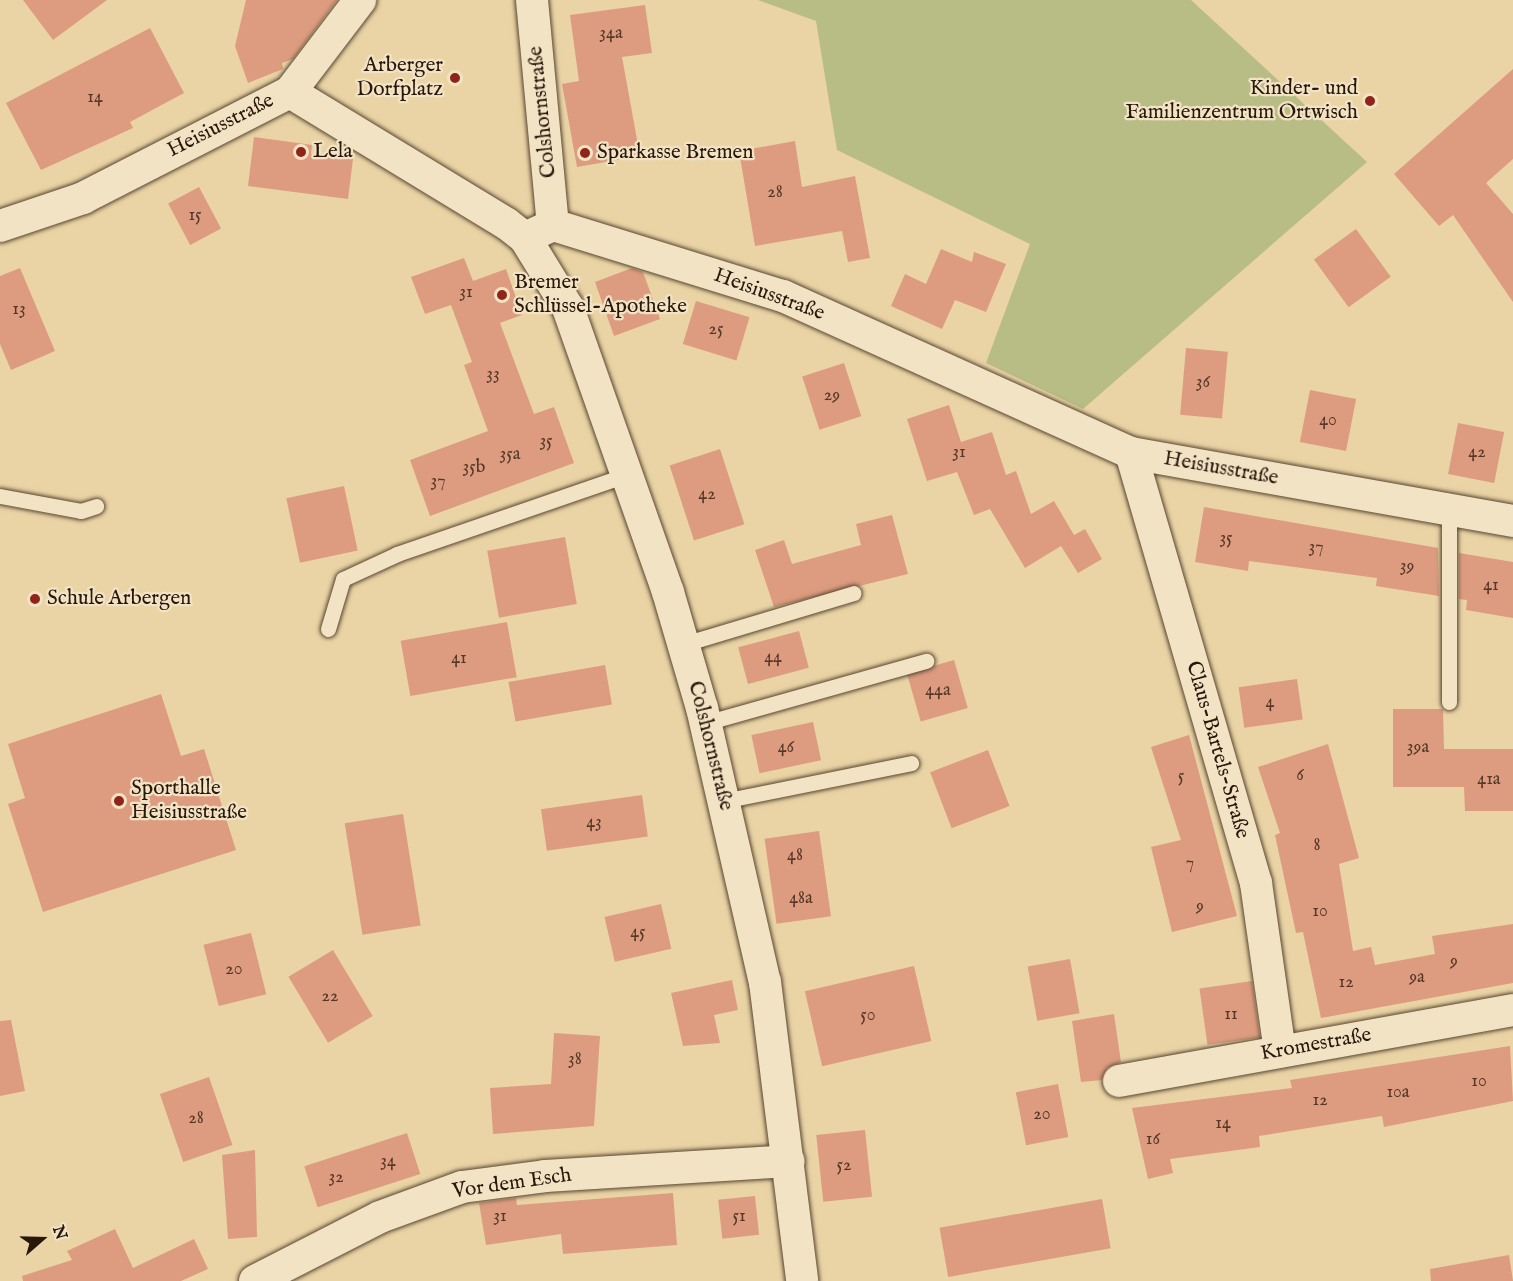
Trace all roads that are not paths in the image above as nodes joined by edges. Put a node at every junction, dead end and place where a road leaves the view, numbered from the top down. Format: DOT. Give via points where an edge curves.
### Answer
graph roads {
  1 [pos="360,0"];
  2 [pos="532,0"];
  3 [pos="290,92"];
  4 [pos="553,225"];
  5 [pos="0,226"];
  6 [pos="525,238"];
  7 [pos="1131,453"];
  8 [pos="627,475"];
  9 [pos="0,496"];
  10 [pos="96,506"];
  11 [pos="1449,510"];
  12 [pos="1513,521"];
  13 [pos="854,593"];
  14 [pos="328,629"];
  15 [pos="684,644"];
  16 [pos="926,661"];
  17 [pos="1449,702"];
  18 [pos="705,723"];
  19 [pos="911,763"];
  20 [pos="723,801"];
  21 [pos="1513,1010"];
  22 [pos="1280,1051"];
  23 [pos="1119,1081"];
  24 [pos="789,1161"];
  25 [pos="255,1281"];
  26 [pos="802,1281"];
  1 -- 3 [label="street"];
  2 -- 4 [label="street, Colshornstraße"];
  3 -- 5 [label="street, Heisiusstraße" via="83,198"];
  3 -- 6 [label="street, Heisiusstraße"];
  4 -- 6 [label="street"];
  4 -- 7 [label="street, Heisiusstraße" via="783,296"];
  6 -- 8 [label="street, Colshornstraße" via="568,308"];
  7 -- 11 [label="street, Heisiusstraße"];
  7 -- 22 [label="street, Claus-Bartels-Straße" via="1256,883"];
  8 -- 14 [label="lane" via="397,554 343,579"];
  8 -- 15 [label="street, Colshornstraße"];
  9 -- 10 [label="lane" via="81,511"];
  11 -- 12 [label="street, Heisiusstraße"];
  11 -- 17 [label="lane"];
  13 -- 15 [label="lane"];
  15 -- 18 [label="street, Colshornstraße"];
  16 -- 18 [label="lane"];
  18 -- 20 [label="street, Colshornstraße"];
  19 -- 20 [label="lane"];
  20 -- 24 [label="street, Colshornstraße" via="765,982"];
  21 -- 22 [label="street, Kromestraße"];
  22 -- 23 [label="street, Kromestraße"];
  24 -- 25 [label="street, Vor dem Esch" via="545,1176 462,1187 380,1217"];
  24 -- 26 [label="street, Colshornstraße"];
}
